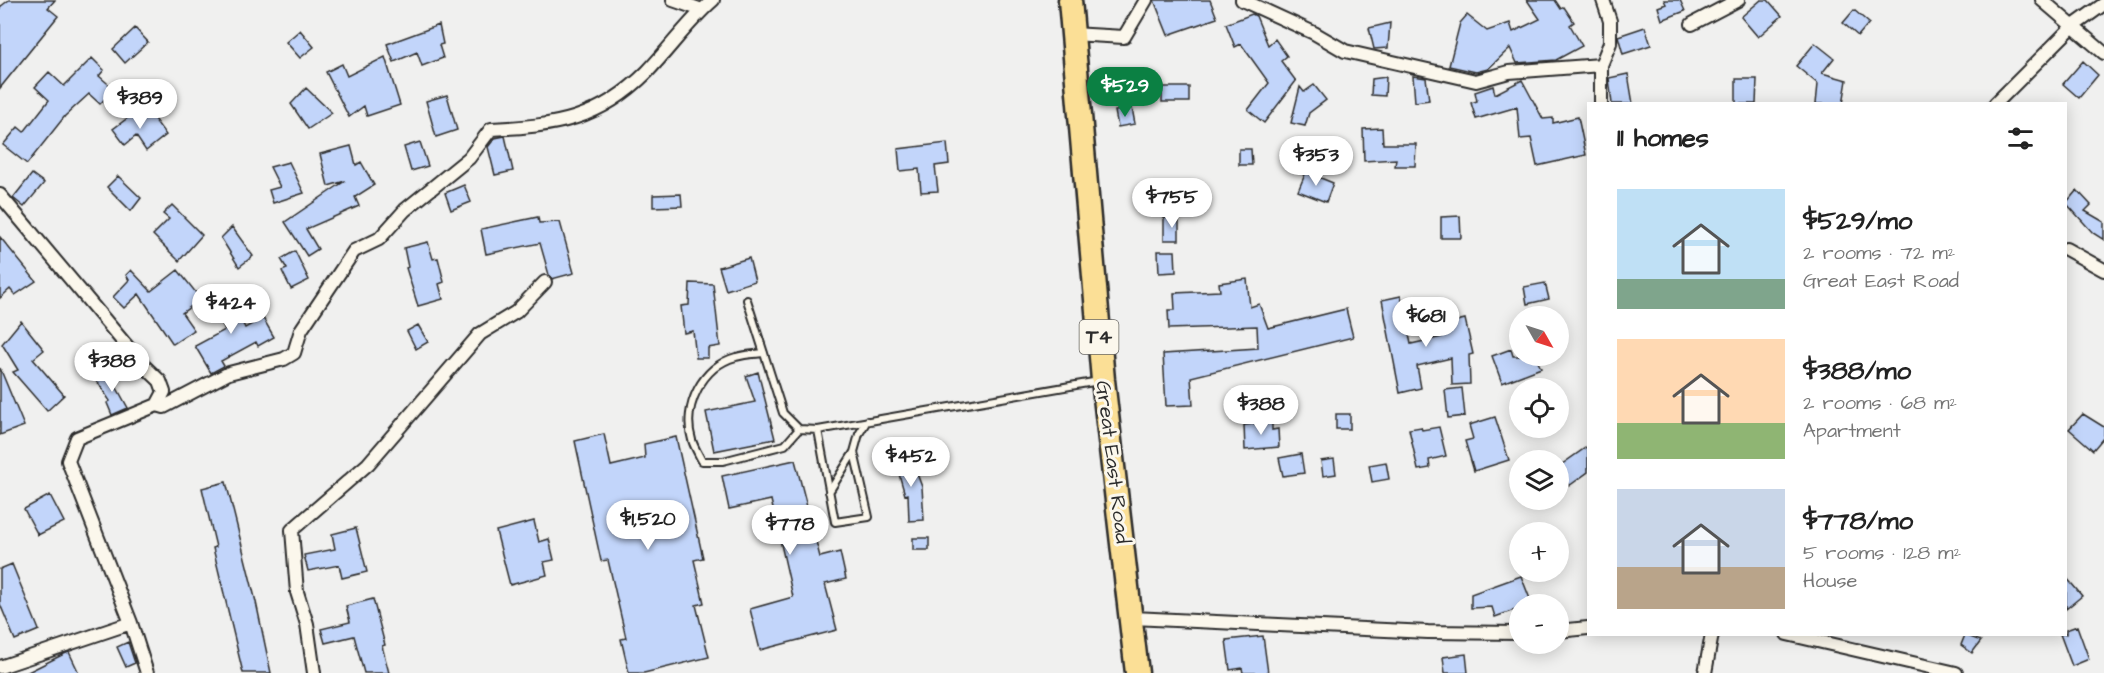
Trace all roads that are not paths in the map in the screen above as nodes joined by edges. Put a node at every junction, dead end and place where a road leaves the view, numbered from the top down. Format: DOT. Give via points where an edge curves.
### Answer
graph roads {
  1 [pos="673,0"];
  2 [pos="713,0"];
  3 [pos="1070,0"];
  4 [pos="1146,0"];
  5 [pos="1242,0"];
  6 [pos="1603,0"];
  7 [pos="1738,0"];
  8 [pos="2042,0"];
  9 [pos="2104,4"];
  10 [pos="702,10"];
  11 [pos="1692,24"];
  12 [pos="2072,27"];
  13 [pos="1072,34"];
  14 [pos="2104,52"];
  15 [pos="1601,65"];
  16 [pos="1601,102"];
  17 [pos="1997,102"];
  18 [pos="0,195"];
  19 [pos="2067,250"];
  20 [pos="2104,270"];
  21 [pos="545,282"];
  22 [pos="747,300"];
  23 [pos="764,353"];
  24 [pos="1103,380"];
  25 [pos="157,405"];
  26 [pos="867,420"];
  27 [pos="799,429"];
  28 [pos="818,430"];
  29 [pos="854,452"];
  30 [pos="829,492"];
  31 [pos="1133,618"];
  32 [pos="131,623"];
  33 [pos="1587,628"];
  34 [pos="1569,630"];
  35 [pos="1509,633"];
  36 [pos="1712,636"];
  37 [pos="1796,636"];
  38 [pos="0,667"];
  39 [pos="147,673"];
  40 [pos="314,673"];
  41 [pos="1137,673"];
  42 [pos="1705,673"];
  43 [pos="1956,673"];
  1 -- 10 [label="street"];
  2 -- 10 [label="street"];
  3 -- 13 [label="highway, Great East Road / T4"];
  4 -- 13 [label="street" via="1124,37"];
  5 -- 15 [label="street" via="1345,51 1476,81 1509,72"];
  6 -- 15 [label="street" via="1610,21 1610,43"];
  7 -- 11 [label="street"];
  8 -- 12 [label="street"];
  9 -- 12 [label="street"];
  10 -- 25 [label="street" via="647,72 593,112 549,126 491,129 469,158 405,210 379,239 354,251 301,330 294,352 284,359 229,373 164,407"];
  12 -- 14 [label="street"];
  12 -- 17 [label="street"];
  13 -- 24 [label="highway, Great East Road / T4"];
  15 -- 16 [label="street"];
  18 -- 25 [label="street" via="160,381 164,392"];
  19 -- 20 [label="street"];
  21 -- 40 [label="street" via="516,312 480,334 368,464 292,530 297,592 307,624"];
  22 -- 23 [label="lane"];
  23 -- 27 [label="lane" via="783,413"];
  23 -- 27 [label="lane" via="734,357 697,387 691,409 691,439 702,462 723,461 785,445"];
  24 -- 26 [label="lane"];
  24 -- 31 [label="highway, Great East Road / T4"];
  25 -- 32 [label="street" via="77,438 68,461"];
  26 -- 28 [label="lane"];
  26 -- 29 [label="lane"];
  27 -- 28 [label="lane"];
  28 -- 30 [label="lane"];
  29 -- 30 [label="lane"];
  29 -- 30 [label="lane" via="869,517 835,522"];
  31 -- 35 [label="street"];
  31 -- 41 [label="highway, Great East Road / T4"];
  32 -- 38 [label="street"];
  32 -- 39 [label="street"];
  33 -- 34 [label="street"];
  36 -- 42 [label="street"];
  37 -- 43 [label="street"];
}
